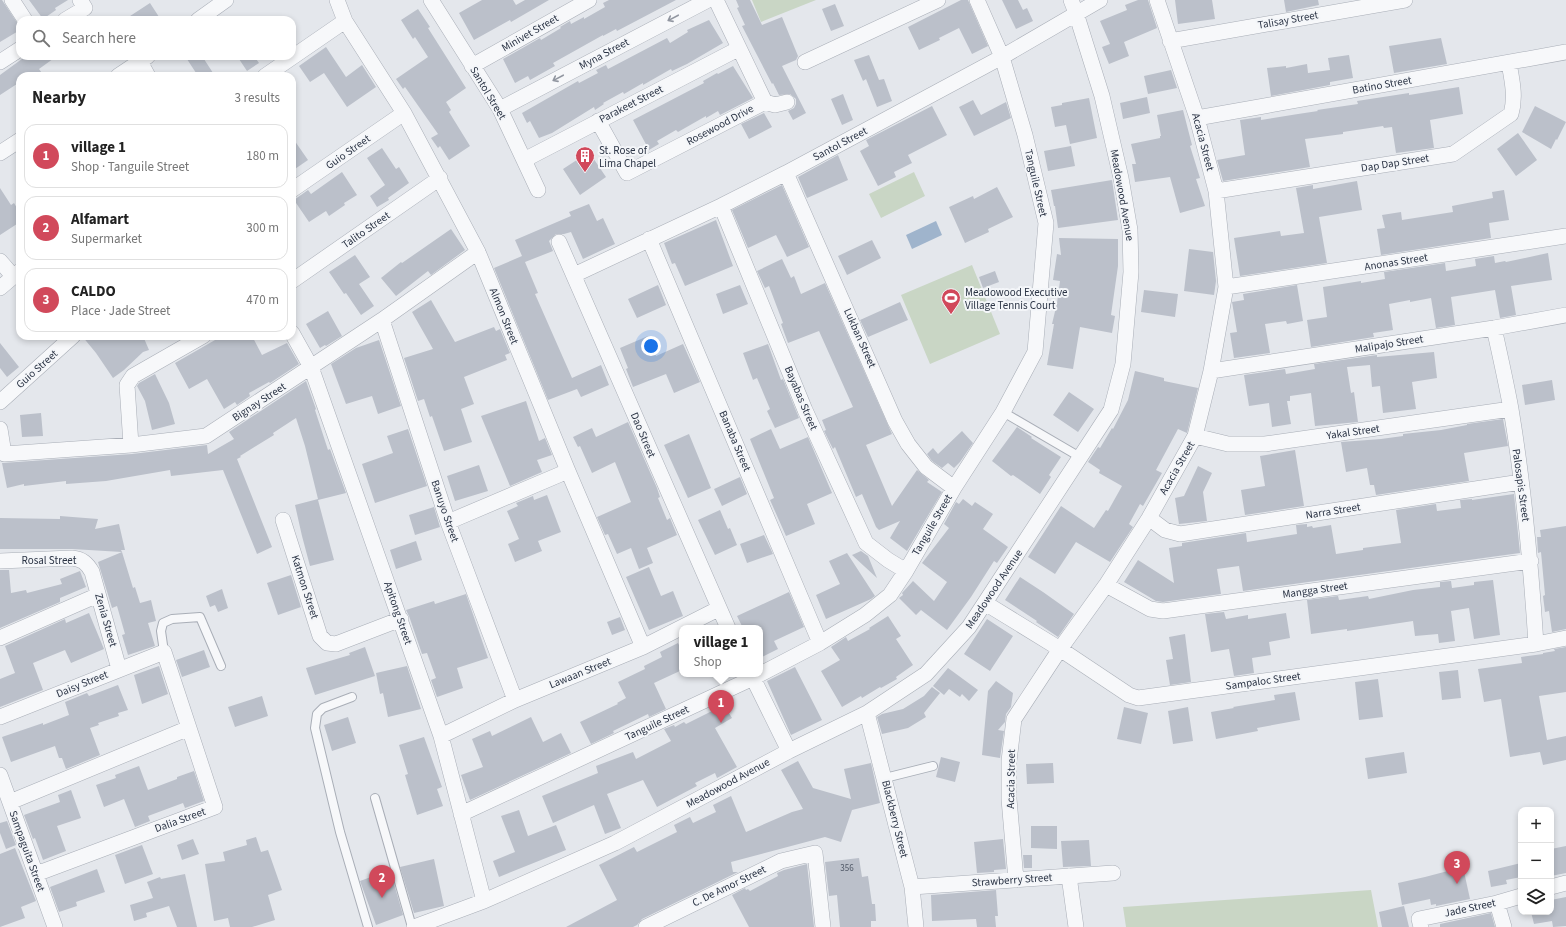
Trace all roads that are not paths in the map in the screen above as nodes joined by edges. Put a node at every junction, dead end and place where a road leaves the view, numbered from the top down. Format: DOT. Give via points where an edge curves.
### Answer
graph roads {
  1 [pos="12,0"];
  2 [pos="226,0"];
  3 [pos="337,0"];
  4 [pos="589,0"];
  5 [pos="708,0"];
  6 [pos="716,0"];
  7 [pos="938,0"];
  8 [pos="977,0"];
  9 [pos="1100,0"];
  10 [pos="1157,0"];
  11 [pos="1405,0"];
  12 [pos="435,1"];
  13 [pos="82,4"];
  14 [pos="1074,6"];
  15 [pos="22,16"];
  16 [pos="69,16"];
  17 [pos="204,16"];
  18 [pos="345,21"];
  19 [pos="1170,41"];
  20 [pos="738,49"];
  21 [pos="16,52"];
  22 [pos="1566,52"];
  23 [pos="296,55"];
  24 [pos="1002,58"];
  25 [pos="139,60"];
  26 [pos="143,60"];
  27 [pos="288,60"];
  28 [pos="0,62"];
  29 [pos="805,62"];
  30 [pos="1509,63"];
  31 [pos="472,66"];
  32 [pos="123,72"];
  33 [pos="147,72"];
  34 [pos="271,72"];
  35 [pos="765,102"];
  36 [pos="787,102"];
  37 [pos="500,109"];
  38 [pos="404,113"];
  39 [pos="1197,118"];
  40 [pos="598,121"];
  41 [pos="16,143"];
  42 [pos="0,153"];
  43 [pos="524,160"];
  44 [pos="786,173"];
  45 [pos="440,178"];
  46 [pos="296,187"];
  47 [pos="538,190"];
  48 [pos="1216,191"];
  49 [pos="721,206"];
  50 [pos="1566,236"];
  51 [pos="649,239"];
  52 [pos="559,242"];
  53 [pos="478,252"];
  54 [pos="0,261"];
  55 [pos="16,274"];
  56 [pos="574,275"];
  57 [pos="296,278"];
  58 [pos="0,288"];
  59 [pos="1226,288"];
  60 [pos="1566,315"];
  61 [pos="382,320"];
  62 [pos="1494,328"];
  63 [pos="69,340"];
  64 [pos="195,340"];
  65 [pos="296,340"];
  66 [pos="311,367"];
  67 [pos="1211,371"];
  68 [pos="0,402"];
  69 [pos="1511,409"];
  70 [pos="1003,412"];
  71 [pos="0,429"];
  72 [pos="1195,436"];
  73 [pos="131,445"];
  74 [pos="1080,457"];
  75 [pos="568,471"];
  76 [pos="1521,482"];
  77 [pos="954,488"];
  78 [pos="1149,518"];
  79 [pos="283,520"];
  80 [pos="448,522"];
  81 [pos="0,561"];
  82 [pos="1531,561"];
  83 [pos="906,571"];
  84 [pos="92,572"];
  85 [pos="1106,585"];
  86 [pos="98,595"];
  87 [pos="986,603"];
  88 [pos="718,609"];
  89 [pos="400,619"];
  90 [pos="686,625"];
  91 [pos="726,625"];
  92 [pos="679,629"];
  93 [pos="0,638"];
  94 [pos="1566,638"];
  95 [pos="820,643"];
  96 [pos="1536,644"];
  97 [pos="643,647"];
  98 [pos="1060,649"];
  99 [pos="164,652"];
  100 [pos="221,666"];
  101 [pos="119,668"];
  102 [pos="763,671"];
  103 [pos="750,677"];
  104 [pos="752,677"];
  105 [pos="352,696"];
  106 [pos="515,700"];
  107 [pos="867,713"];
  108 [pos="0,717"];
  109 [pos="189,728"];
  110 [pos="441,736"];
  111 [pos="789,751"];
  112 [pos="933,766"];
  113 [pos="0,775"];
  114 [pos="884,778"];
  115 [pos="375,798"];
  116 [pos="10,802"];
  117 [pos="461,814"];
  118 [pos="1113,873"];
  119 [pos="36,874"];
  120 [pos="1069,876"];
  121 [pos="1016,880"];
  122 [pos="1566,883"];
  123 [pos="1554,886"];
  124 [pos="912,887"];
  125 [pos="1518,897"];
  126 [pos="484,901"];
  127 [pos="1497,903"];
  128 [pos="1420,923"];
  129 [pos="55,927"];
  130 [pos="368,927"];
  131 [pos="413,927"];
  132 [pos="646,927"];
  133 [pos="823,927"];
  134 [pos="916,927"];
  135 [pos="1076,927"];
  136 [pos="1504,927"];
  1 -- 15 [label="street"];
  2 -- 17 [label="street"];
  3 -- 18 [label="street, Almon Street"];
  4 -- 31 [label="street, Minivet Street"];
  5 -- 37 [label="street, Myna Street, one-way"];
  6 -- 20 [label="street, Rosewood Drive"];
  7 -- 29 [label="street"];
  8 -- 24 [label="street, Tanguile Street"];
  9 -- 14 [label="street, Santol Street"];
  10 -- 19 [label="street, Acacia Street"];
  11 -- 19 [label="street, Talisay Street"];
  12 -- 31 [label="street, Santol Street"];
  13 -- 16 [label="street"];
  14 -- 24 [label="street, Santol Street"];
  14 -- 74 [label="street, Meadowood Avenue" via="1102,96 1121,178 1130,230 1131,272 1123,364 1111,410"];
  18 -- 23 [label="street"];
  18 -- 38 [label="street, Almon Street"];
  19 -- 39 [label="street, Acacia Street"];
  20 -- 35 [label="street, Rosewood Drive"];
  20 -- 40 [label="street, Parakeet Street"];
  21 -- 28 [label="street"];
  22 -- 30 [label="street, Batino Street"];
  24 -- 44 [label="street, Santol Street"];
  24 -- 70 [label="street, Tanguile Street" via="1025,135 1046,223 1035,352"];
  25 -- 32 [label="street"];
  26 -- 33 [label="street"];
  27 -- 34 [label="street"];
  30 -- 39 [label="street, Batino Street"];
  30 -- 48 [label="street, Dap Dap Street" via="1514,95 1512,114 1453,154"];
  31 -- 37 [label="street, Santol Street"];
  35 -- 36 [label="street" via="775,105"];
  35 -- 40 [label="street, Rosewood Drive" via="627,173"];
  37 -- 43 [label="street, Santol Street"];
  38 -- 45 [label="street, Almon Street"];
  38 -- 46 [label="street, Guio Street"];
  39 -- 48 [label="street, Acacia Street"];
  40 -- 43 [label="street, Parakeet Street"];
  41 -- 42 [label="street"];
  43 -- 47 [label="street, Santol Street"];
  44 -- 49 [label="street, Santol Street"];
  44 -- 77 [label="street, Lukban Street" via="895,421 908,444 926,467"];
  45 -- 53 [label="street, Almon Street"];
  45 -- 57 [label="street, Talito Street"];
  48 -- 59 [label="street, Acacia Street"];
  49 -- 51 [label="street, Santol Street"];
  49 -- 83 [label="street, Bayabas Street" via="805,410 866,543"];
  50 -- 59 [label="street, Anonas Street"];
  51 -- 56 [label="street, Santol Street"];
  51 -- 95 [label="street, Banaba Street"];
  52 -- 56 [label="street, Dao Street"];
  53 -- 61 [label="street, Bignay Street"];
  53 -- 75 [label="street, Almon Street"];
  54 -- 55 [label="street"];
  55 -- 58 [label="street"];
  56 -- 88 [label="street, Dao Street"];
  59 -- 67 [label="street, Acacia Street"];
  60 -- 62 [label="street, Malipajo Street"];
  61 -- 66 [label="street, Bignay Street"];
  61 -- 80 [label="street, Banuyo Street"];
  62 -- 67 [label="street, Malipajo Street"];
  62 -- 69 [label="street, Palosapis Street"];
  63 -- 68 [label="street, Guio Street"];
  64 -- 73 [label="street" via="133,376 127,385"];
  65 -- 66 [label="street, Apitong Street"];
  66 -- 73 [label="street, Bignay Street" via="206,436"];
  66 -- 89 [label="street, Apitong Street"];
  67 -- 72 [label="street, Acacia Street"];
  69 -- 72 [label="street, Yakal Street" via="1265,444 1228,444"];
  69 -- 76 [label="street, Palosapis Street"];
  70 -- 74 [label="lane"];
  70 -- 77 [label="street, Tanguile Street"];
  71 -- 73 [label="street, Bignay Street" via="4,454"];
  72 -- 78 [label="street, Acacia Street"];
  74 -- 87 [label="street, Meadowood Avenue"];
  75 -- 80 [label="street"];
  75 -- 97 [label="street, Almon Street"];
  76 -- 78 [label="street, Narra Street" via="1180,534 1165,530"];
  76 -- 82 [label="street, Palosapis Street"];
  77 -- 83 [label="street, Tanguile Street"];
  78 -- 85 [label="street, Acacia Street"];
  79 -- 89 [label="street, Katmon Street" via="320,636 327,643 336,644"];
  80 -- 106 [label="street, Banuyo Street"];
  81 -- 84 [label="street, Rosal Street" via="72,558 84,562"];
  82 -- 85 [label="street, Mangga Street" via="1162,611 1150,609"];
  82 -- 96 [label="street, Palosapis Street"];
  83 -- 95 [label="street, Tanguile Street" via="890,595 865,615"];
  84 -- 86 [label="street, Zenia Street"];
  85 -- 98 [label="street, Acacia Street"];
  86 -- 93 [label="street"];
  86 -- 101 [label="street, Zenia Street"];
  87 -- 98 [label="street, Sampaloc Street"];
  87 -- 107 [label="street, Meadowood Avenue" via="969,627 926,674"];
  88 -- 90 [label="street, Lawaan Street"];
  88 -- 91 [label="street, Dao Street"];
  89 -- 110 [label="street, Apitong Street"];
  92 -- 97 [label="street, Lawaan Street"];
  94 -- 96 [label="street, Sampaloc Street"];
  95 -- 102 [label="street, Tanguile Street"];
  96 -- 98 [label="street, Sampaloc Street" via="1138,698 1129,695"];
  97 -- 106 [label="street, Lawaan Street"];
  98 -- 121 [label="street, Acacia Street" via="1014,719 1009,761 1009,799"];
  99 -- 100 [label="lane" via="161,631 163,624 172,619 200,617"];
  99 -- 101 [label="street, Daisy Street"];
  99 -- 109 [label="street, Dalia Street"];
  101 -- 108 [label="street, Daisy Street"];
  103 -- 117 [label="street, Tanguile Street"];
  104 -- 111 [label="street"];
  105 -- 130 [label="lane" via="323,708 317,714 315,728 340,832"];
  106 -- 110 [label="street, Lawaan Street"];
  107 -- 111 [label="street, Meadowood Avenue"];
  107 -- 114 [label="street, Blackberry Street"];
  109 -- 116 [label="street"];
  109 -- 119 [label="street, Dalia Street" via="215,807"];
  110 -- 117 [label="street, Apitong Street"];
  111 -- 126 [label="street, Meadowood Avenue" via="615,843"];
  112 -- 114 [label="lane"];
  113 -- 116 [label="street, Sampaguita Street"];
  114 -- 124 [label="street, Blackberry Street"];
  115 -- 131 [label="lane"];
  116 -- 119 [label="street, Sampaguita Street"];
  117 -- 126 [label="street, Apitong Street"];
  118 -- 120 [label="street, Strawberry Street"];
  119 -- 129 [label="street, Sampaguita Street"];
  120 -- 121 [label="street, Strawberry Street"];
  120 -- 135 [label="street"];
  121 -- 124 [label="street, Strawberry Street"];
  122 -- 123 [label="street"];
  124 -- 134 [label="street, Blackberry Street"];
  125 -- 127 [label="street, Jade Street"];
  126 -- 131 [label="street, Meadowood Avenue"];
  127 -- 128 [label="street, Jade Street"];
  127 -- 136 [label="street"];
  132 -- 133 [label="street, C. De Amor Street" via="781,861 815,854"];
}
